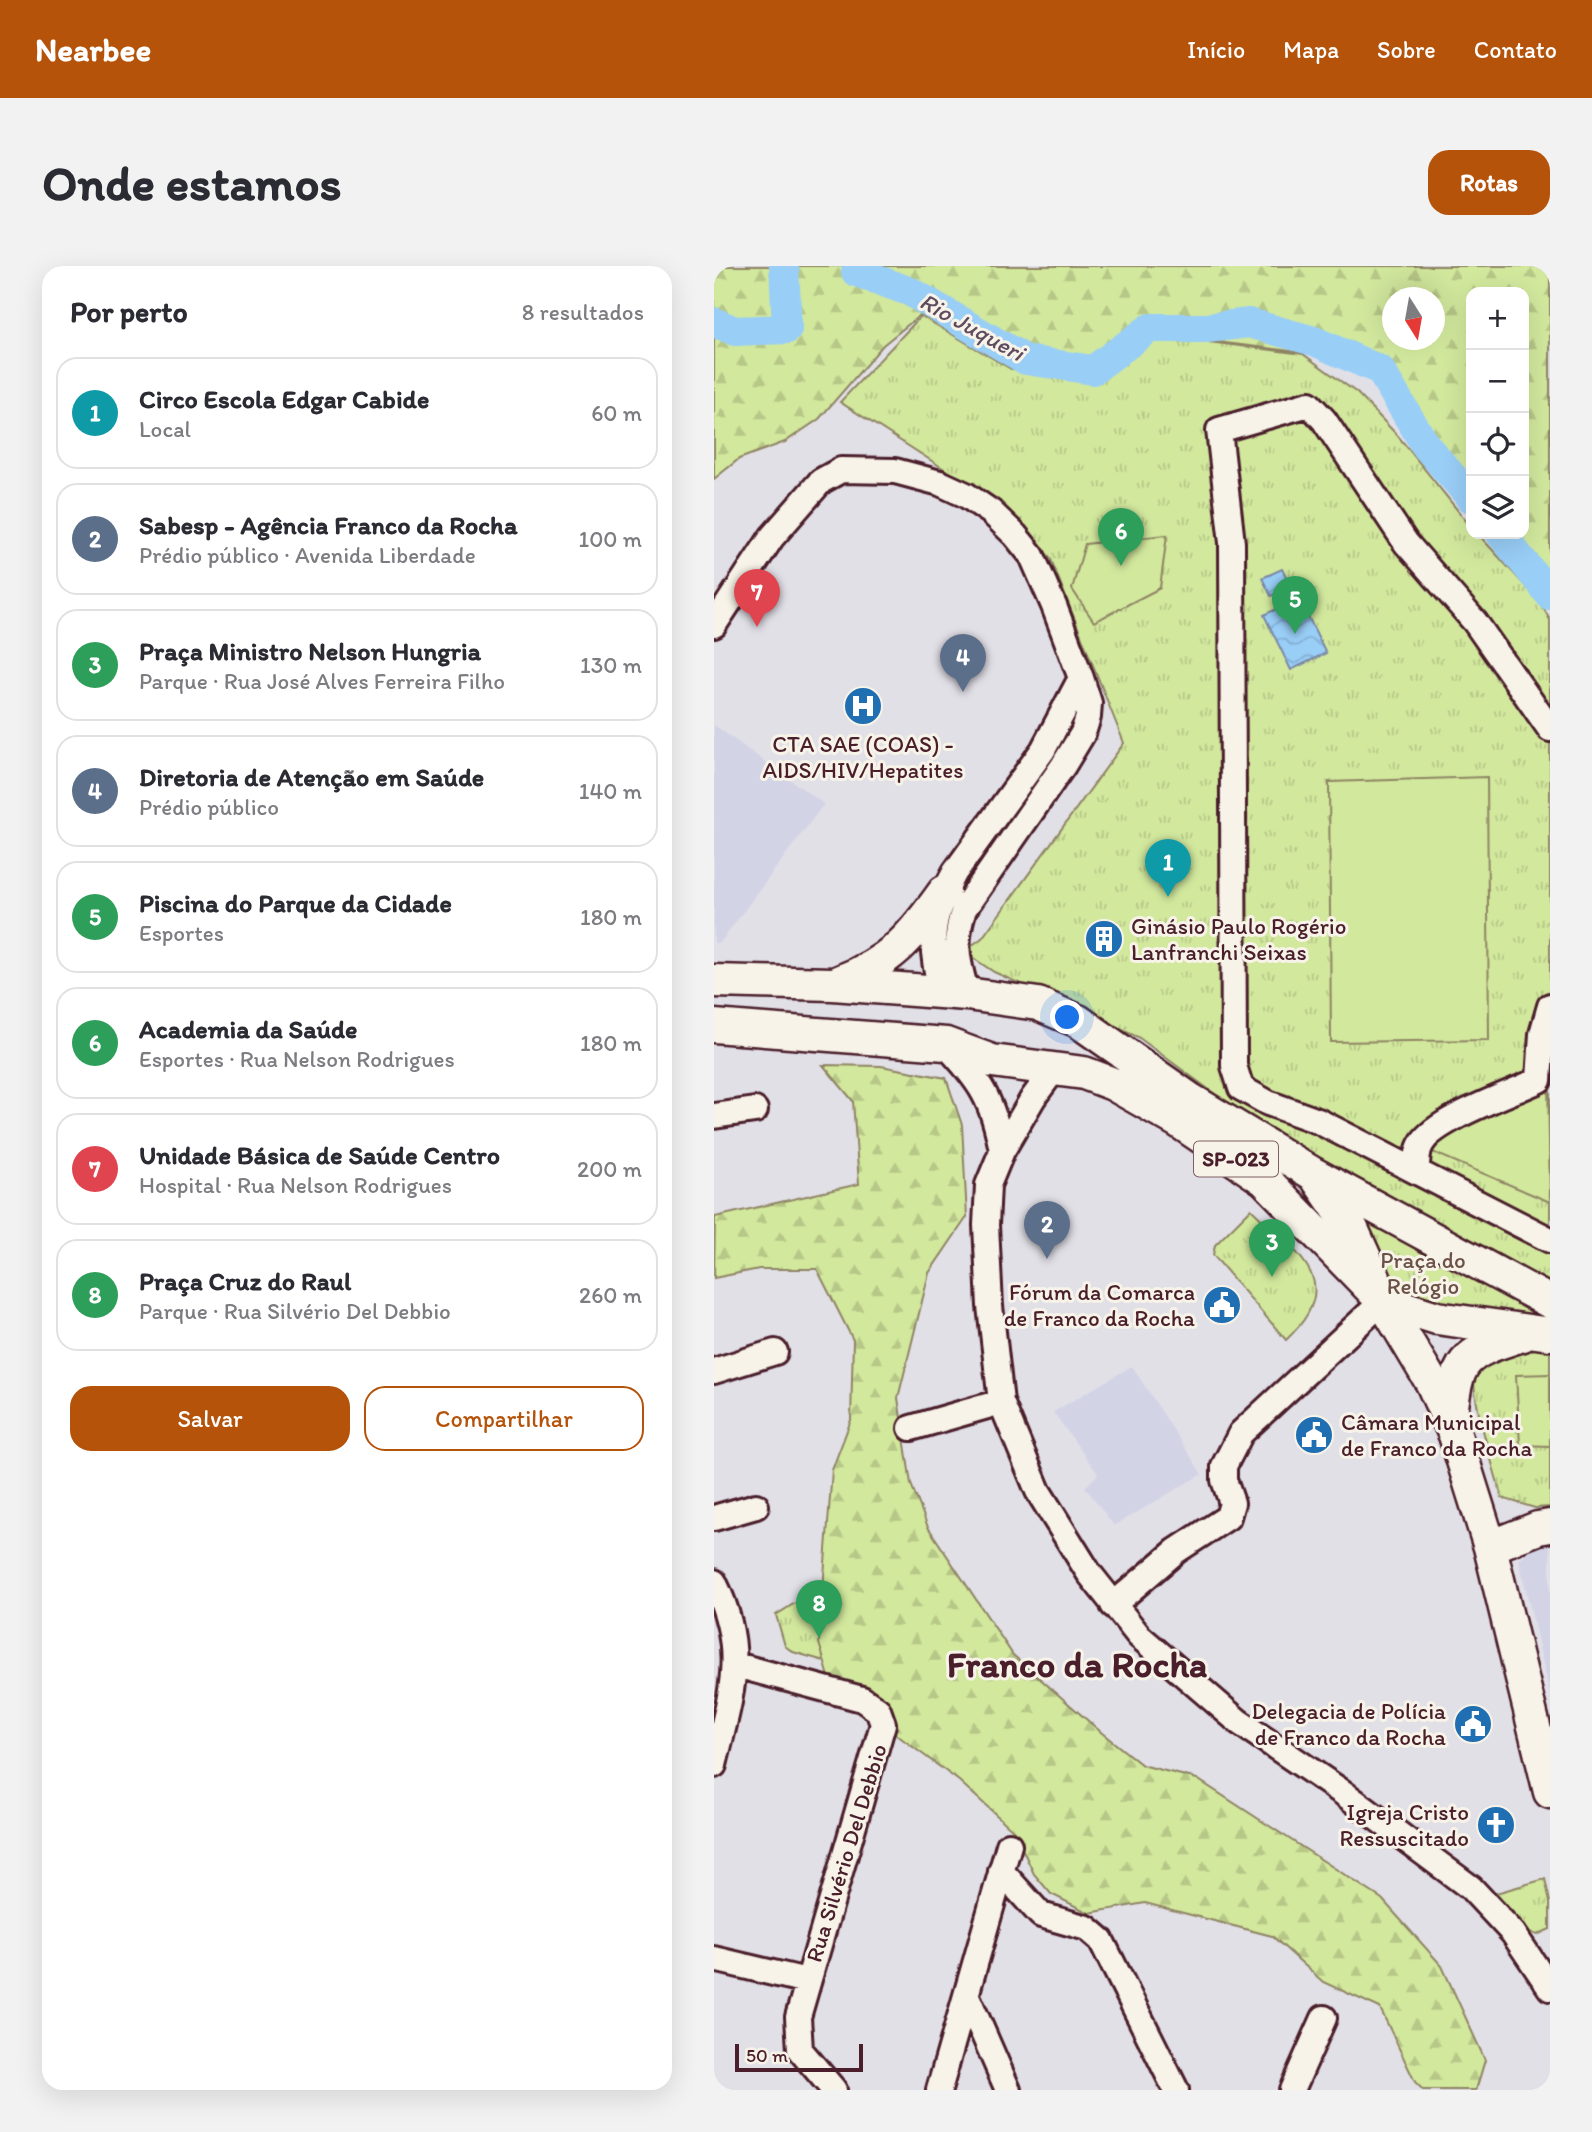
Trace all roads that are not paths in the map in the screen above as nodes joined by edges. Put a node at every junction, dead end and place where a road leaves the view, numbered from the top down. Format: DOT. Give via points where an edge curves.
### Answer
graph roads {
  1 [pos="714,625"];
  2 [pos="1081,678"];
  3 [pos="1550,729"];
  4 [pos="944,892"];
  5 [pos="714,981"];
  6 [pos="832,984"];
  7 [pos="954,993"];
  8 [pos="1550,1006"];
  9 [pos="1062,1013"];
  10 [pos="714,1026"];
  11 [pos="946,1044"];
  12 [pos="1055,1068"];
  13 [pos="755,1110"];
  14 [pos="714,1115"];
  15 [pos="1002,1151"];
  16 [pos="1417,1170"];
  17 [pos="1312,1173"];
  18 [pos="1550,1240"];
  19 [pos="1383,1301"];
  20 [pos="1550,1302"];
  21 [pos="1542,1333"];
  22 [pos="775,1352"];
  23 [pos="714,1371"];
  24 [pos="1001,1402"];
  25 [pos="1450,1425"];
  26 [pos="911,1427"];
  27 [pos="756,1506"];
  28 [pos="714,1518"];
  29 [pos="1550,1526"];
  30 [pos="1490,1547"];
  31 [pos="714,1581"];
  32 [pos="1113,1605"];
  33 [pos="736,1665"];
  34 [pos="714,1681"];
  35 [pos="714,1765"];
  36 [pos="1550,1792"];
  37 [pos="1009,1845"];
  38 [pos="1001,1871"];
  39 [pos="714,1959"];
  40 [pos="807,1981"];
  41 [pos="1550,1988"];
  42 [pos="967,1996"];
  43 [pos="1324,2018"];
  44 [pos="834,2090"];
  45 [pos="939,2090"];
  46 [pos="1008,2090"];
  47 [pos="1175,2090"];
  48 [pos="1292,2090"];
  1 -- 2 [label="street" via="772,537 821,481 841,470 895,471 966,495 1015,535 1032,556"];
  2 -- 4 [label="street" via="1048,741"];
  2 -- 7 [label="street" via="1089,703 1083,733 964,909 956,933"];
  3 -- 16 [label="street" via="1475,622 1406,543 1309,404 1219,430 1232,543 1234,1066 1241,1088"];
  4 -- 6 [label="main road" via="916,931 890,956"];
  4 -- 7 [label="street" via="931,937"];
  5 -- 6 [label="main road, SP-023"];
  6 -- 7 [label="main road, SP-023"];
  7 -- 9 [label="main road, SP-023" via="1021,1000"];
  7 -- 11 [label="main road"];
  8 -- 16 [label="street" via="1542,1034 1539,1080 1430,1133 1419,1149"];
  9 -- 12 [label="main road" via="1064,1038"];
  9 -- 17 [label="main road, SP-023" via="1191,1100"];
  10 -- 11 [label="main road, SP-023"];
  11 -- 12 [label="main road, SP-023" via="992,1061"];
  11 -- 15 [label="street" via="978,1079 998,1126"];
  12 -- 15 [label="street"];
  12 -- 19 [label="main road, SP-023" via="1113,1084 1230,1154 1298,1211"];
  13 -- 14 [label="street"];
  15 -- 24 [label="street" via="988,1185 986,1225 989,1306"];
  16 -- 18 [label="street"];
  17 -- 19 [label="main road" via="1352,1229"];
  17 -- 20 [label="main road, SP-023"];
  19 -- 21 [label="main road, SP-023" via="1437,1318"];
  19 -- 25 [label="main road, SP-023" via="1432,1383"];
  19 -- 32 [label="street" via="1241,1433 1224,1466 1232,1503 1228,1517 1176,1551"];
  21 -- 25 [label="main road" via="1481,1348 1469,1357 1454,1385"];
  22 -- 23 [label="street"];
  24 -- 26 [label="street"];
  24 -- 32 [label="street" via="1038,1491"];
  25 -- 30 [label="main road, SP-023"];
  27 -- 28 [label="street"];
  29 -- 30 [label="main road"];
  30 -- 36 [label="main road, SP-023"];
  31 -- 33 [label="street" via="734,1634"];
  32 -- 41 [label="street" via="1139,1636 1240,1722 1471,1888 1513,1933"];
  33 -- 34 [label="street"];
  33 -- 35 [label="street"];
  33 -- 40 [label="street, Rua Silvério Del Debbio" via="862,1699 878,1710 883,1724"];
  37 -- 38 [label="street"];
  38 -- 42 [label="street"];
  38 -- 47 [label="street" via="1041,1915 1087,1928 1101,1940"];
  39 -- 40 [label="street"];
  40 -- 44 [label="street, Rua Silvério Del Debbio" via="798,2017 798,2041 805,2058"];
  42 -- 45 [label="street"];
  42 -- 46 [label="street"];
  43 -- 48 [label="street"];
}
